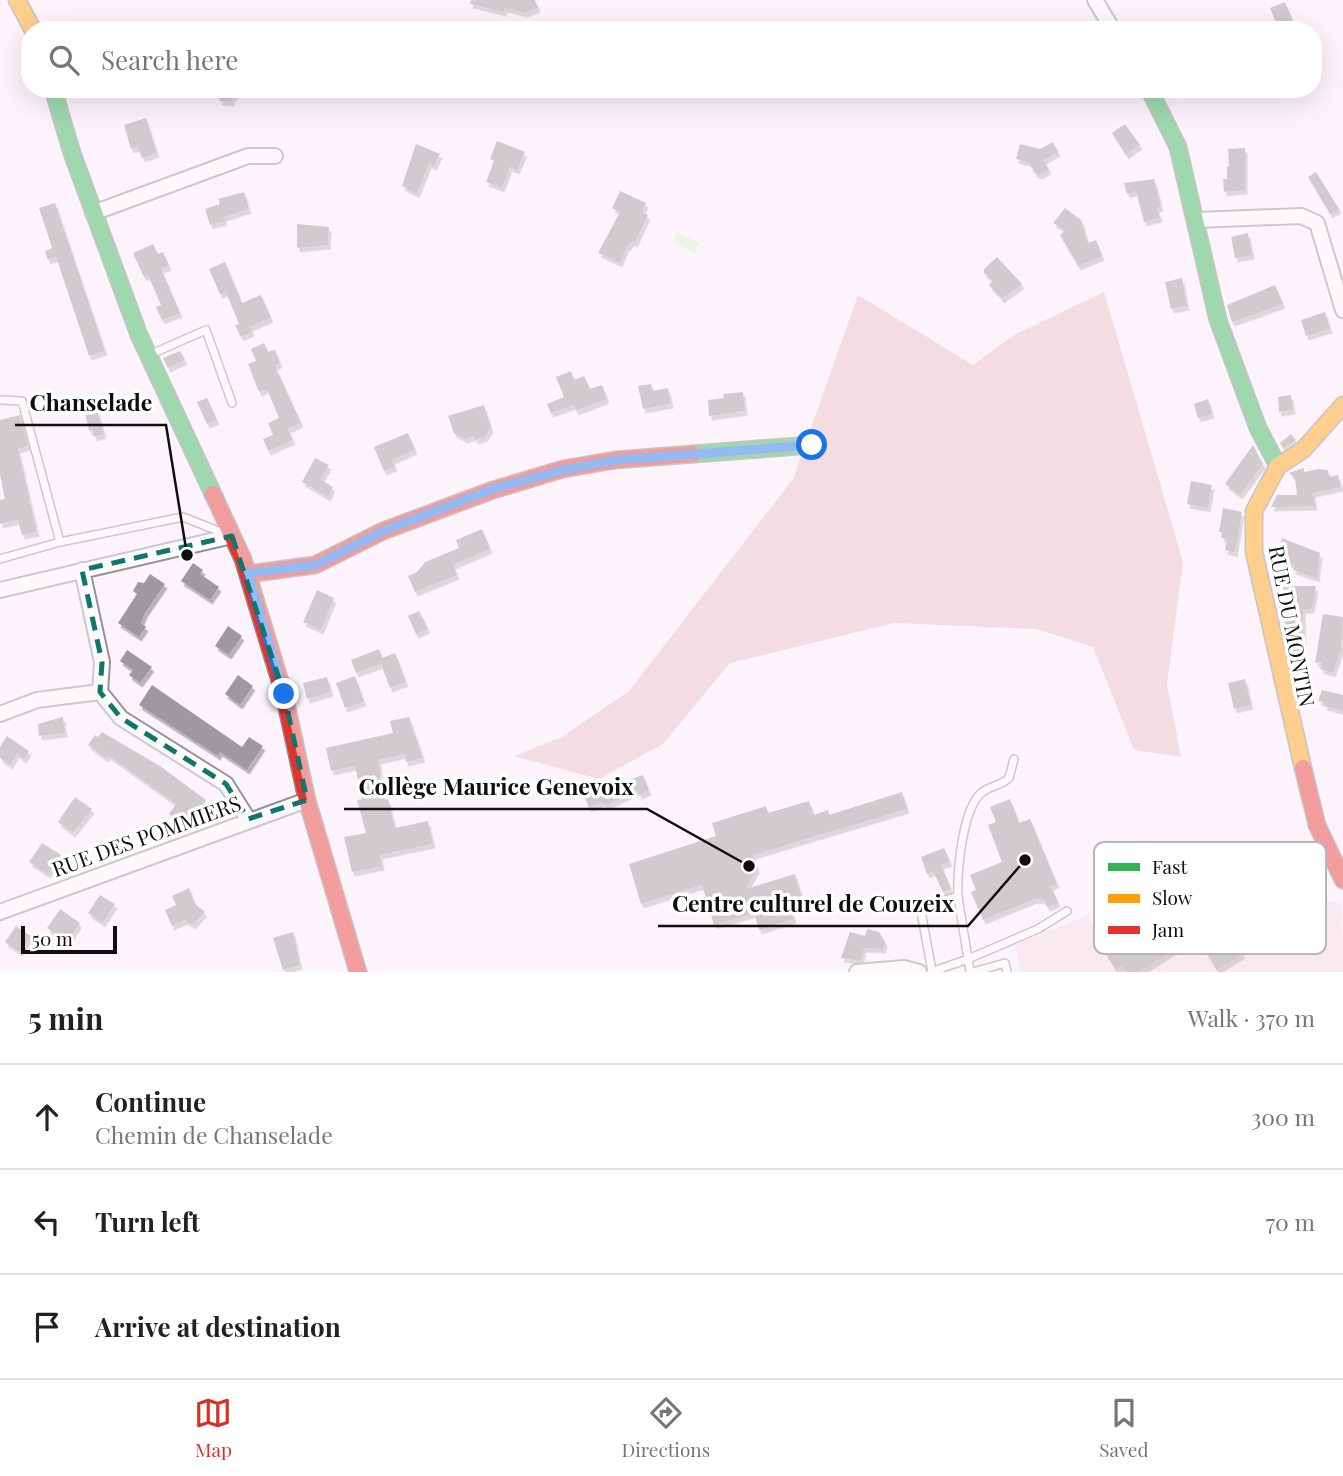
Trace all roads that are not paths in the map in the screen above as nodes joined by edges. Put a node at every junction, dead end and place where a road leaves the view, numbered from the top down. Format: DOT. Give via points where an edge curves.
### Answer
graph roads {
  1 [pos="17,0"];
  2 [pos="1096,1"];
  3 [pos="28,21"];
  4 [pos="1108,21"];
  5 [pos="56,98"];
  6 [pos="1154,98"];
  7 [pos="275,156"];
  8 [pos="93,213"];
  9 [pos="1197,220"];
  10 [pos="1343,310"];
  11 [pos="149,355"];
  12 [pos="0,400"];
  13 [pos="232,403"];
  14 [pos="1343,405"];
  15 [pos="812,445"];
  16 [pos="1279,466"];
  17 [pos="232,537"];
  18 [pos="60,542"];
  19 [pos="0,559"];
  20 [pos="82,570"];
  21 [pos="248,573"];
  22 [pos="0,590"];
  23 [pos="100,692"];
  24 [pos="0,714"];
  25 [pos="1014,759"];
  26 [pos="307,800"];
  27 [pos="248,819"];
  28 [pos="1325,842"];
  29 [pos="1326,844"];
  30 [pos="1343,880"];
  31 [pos="958,897"];
  32 [pos="1067,911"];
  33 [pos="0,912"];
  34 [pos="968,960"];
  35 [pos="358,972"];
  36 [pos="857,972"];
  37 [pos="919,972"];
  38 [pos="931,972"];
  39 [pos="972,972"];
  40 [pos="1007,972"];
  1 -- 3 [label="street"];
  2 -- 4 [label="street"];
  5 -- 8 [label="street"];
  6 -- 9 [label="street" via="1178,146"];
  7 -- 8 [label="street" via="248,156"];
  8 -- 11 [label="street"];
  9 -- 10 [label="street" via="1311,219 1317,223"];
  9 -- 16 [label="street" via="1218,320 1258,428"];
  11 -- 13 [label="lane" via="206,330"];
  11 -- 17 [label="street"];
  12 -- 18 [label="lane" via="22,401"];
  14 -- 16 [label="street, RUE DU MONTIN" via="1303,450"];
  15 -- 21 [label="street" via="615,460 563,470 493,489 383,531 315,565"];
  16 -- 28 [label="street, RUE DU MONTIN" via="1254,511 1254,552 1282,684"];
  17 -- 18 [label="lane" via="183,517"];
  17 -- 20 [label="street"];
  17 -- 21 [label="street"];
  18 -- 19 [label="lane"];
  20 -- 22 [label="street"];
  20 -- 23 [label="street" via="102,662"];
  21 -- 26 [label="street" via="284,694"];
  23 -- 24 [label="street" via="37,700"];
  23 -- 27 [label="street" via="121,718 226,785"];
  25 -- 31 [label="lane" via="1009,778 985,790 972,806"];
  26 -- 27 [label="street, RUE DES POMMIERS"];
  26 -- 35 [label="street"];
  27 -- 33 [label="street, RUE DES POMMIERS"];
  29 -- 30 [label="street, RUE DU MONTIN"];
  31 -- 34 [label="lane"];
  31 -- 38 [label="lane" via="920,905"];
  32 -- 34 [label="lane"];
  34 -- 38 [label="lane"];
  34 -- 39 [label="lane"];
  36 -- 37 [label="street" via="904,968"];
  39 -- 40 [label="lane" via="1005,963"];
}
